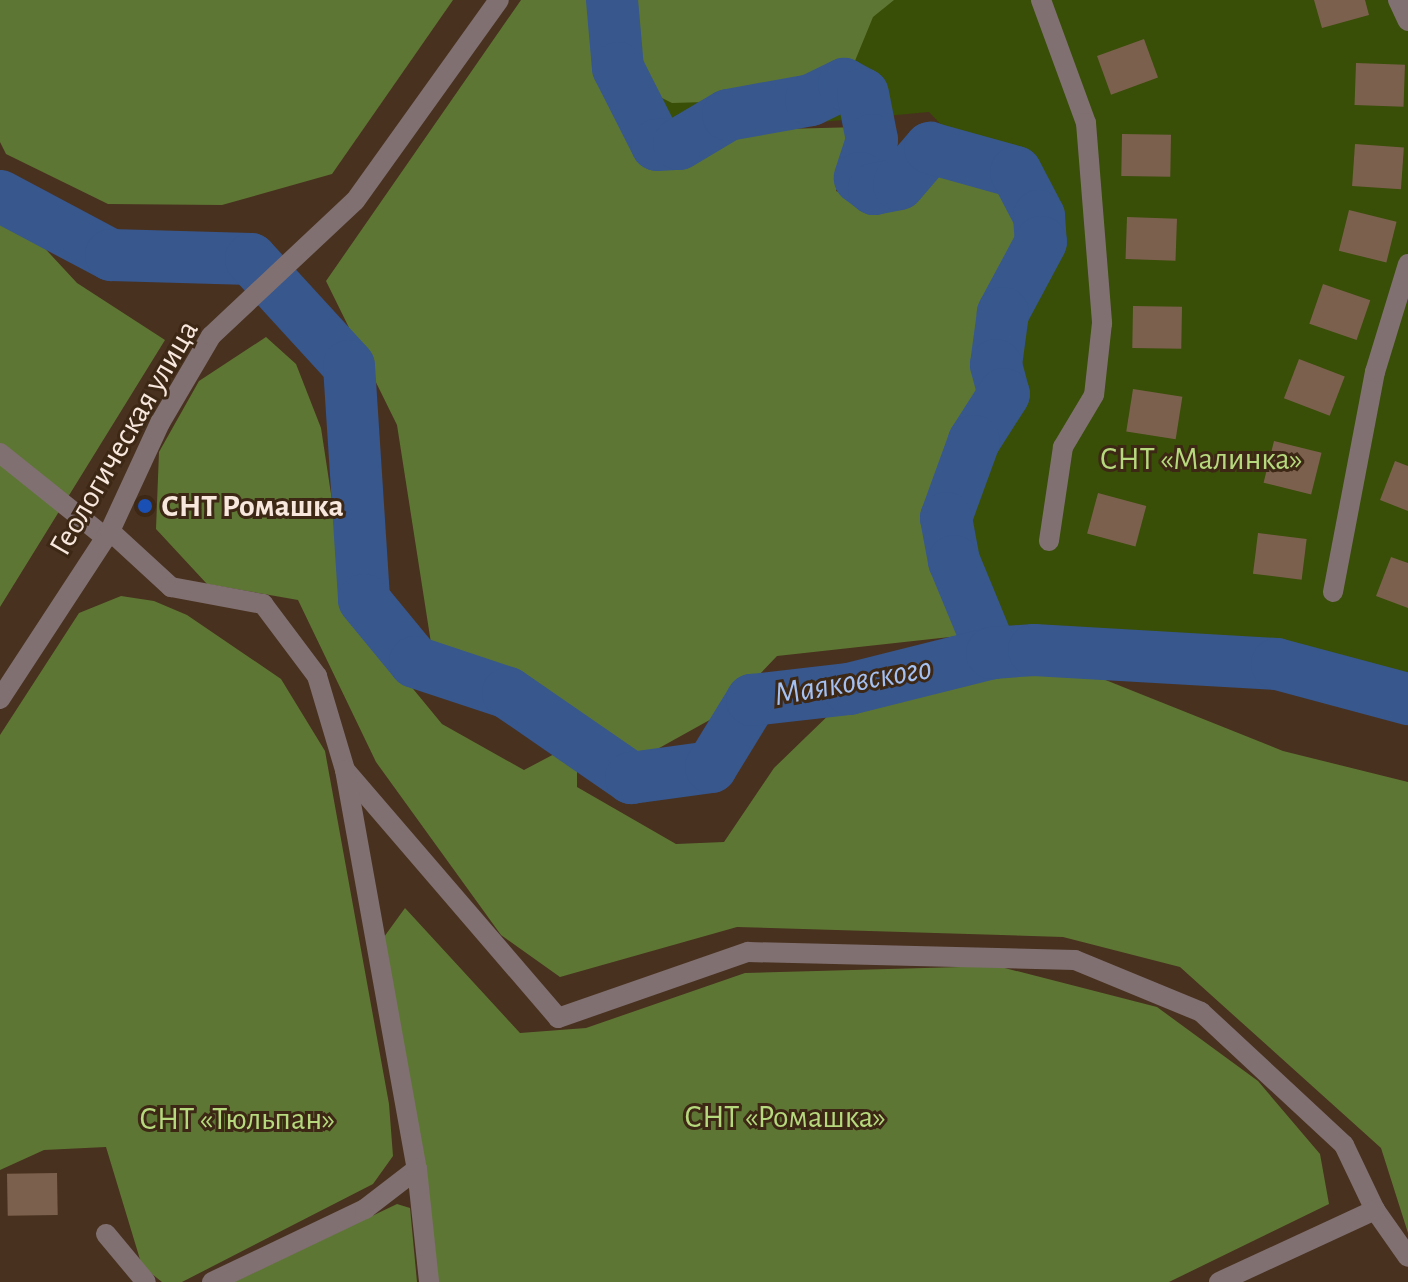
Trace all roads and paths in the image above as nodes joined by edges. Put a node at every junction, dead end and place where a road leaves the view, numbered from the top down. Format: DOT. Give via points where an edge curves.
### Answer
graph roads {
  1 [pos="499,0"];
  2 [pos="1041,0"];
  3 [pos="1398,0"];
  4 [pos="1408,21"];
  5 [pos="1408,264"];
  6 [pos="0,453"];
  7 [pos="108,534"];
  8 [pos="1049,541"];
  9 [pos="1333,592"];
  10 [pos="0,699"];
  11 [pos="345,770"];
  12 [pos="417,1169"];
  13 [pos="1375,1210"];
  14 [pos="106,1234"];
  15 [pos="1408,1257"];
  16 [pos="146,1282"];
  17 [pos="212,1282"];
  18 [pos="429,1282"];
  19 [pos="1219,1282"];
  1 -- 7 [label="street, Геологическая улица" via="355,201 211,336 160,423"];
  2 -- 8 [label="street" via="1086,123 1102,323 1094,395 1063,447"];
  3 -- 4 [label="street"];
  5 -- 9 [label="street" via="1375,372"];
  6 -- 7 [label="street"];
  7 -- 10 [label="street, Геологическая улица"];
  7 -- 11 [label="street" via="171,587 263,604 317,676"];
  11 -- 12 [label="street"];
  11 -- 13 [label="street" via="558,1018 748,952 1075,960 1201,1012 1344,1145"];
  12 -- 17 [label="street" via="365,1209"];
  12 -- 18 [label="street"];
  13 -- 15 [label="street"];
  13 -- 19 [label="street"];
  14 -- 16 [label="street"];
}
